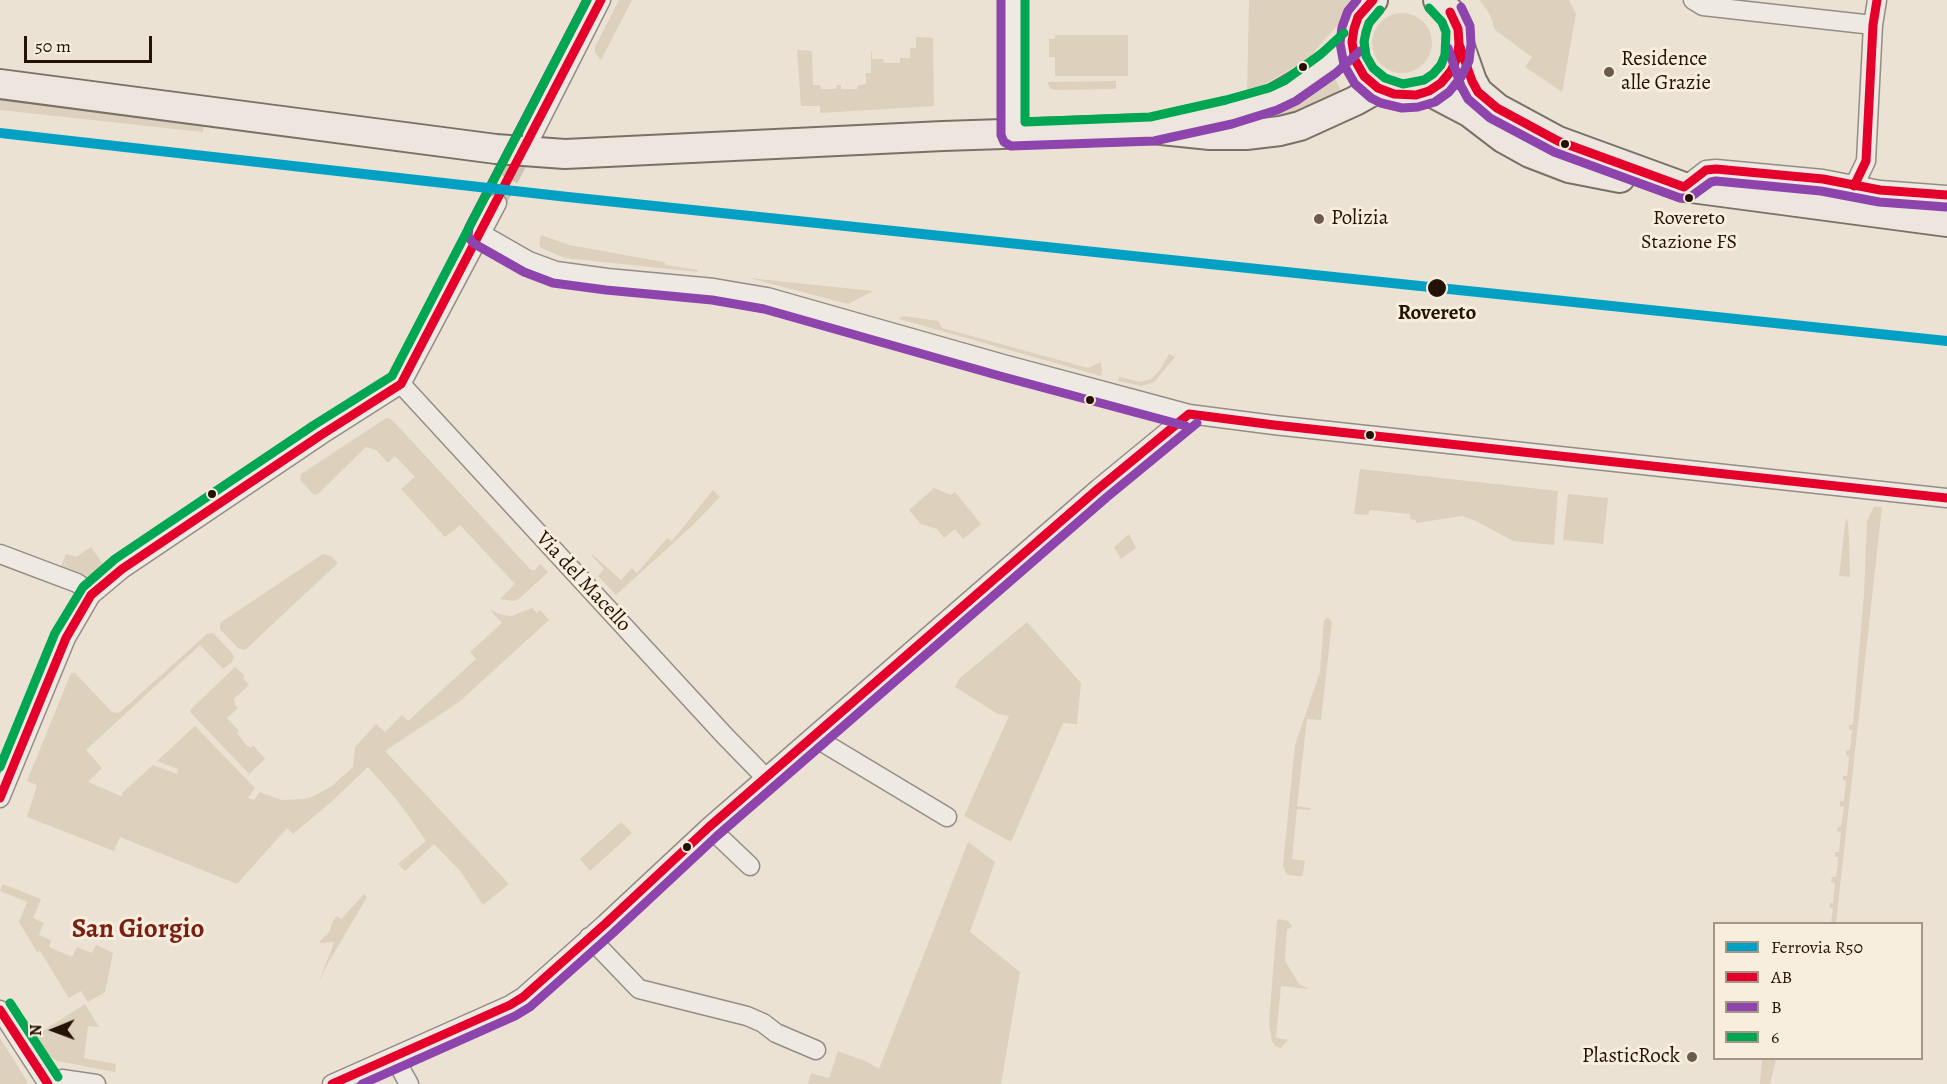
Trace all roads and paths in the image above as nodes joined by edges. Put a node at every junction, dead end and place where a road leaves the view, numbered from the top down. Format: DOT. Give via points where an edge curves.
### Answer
graph roads {
  1 [pos="601,0"];
  2 [pos="1013,0"];
  3 [pos="1373,0"];
  4 [pos="1438,0"];
  5 [pos="1693,0"];
  6 [pos="1877,0"];
  7 [pos="1873,25"];
  8 [pos="1352,42"];
  9 [pos="1460,44"];
  10 [pos="0,84"];
  11 [pos="1378,88"];
  12 [pos="1429,91"];
  13 [pos="1152,129"];
  14 [pos="1013,134"];
  15 [pos="531,136"];
  16 [pos="1854,186"];
  17 [pos="1684,187"];
  18 [pos="1947,195"];
  19 [pos="497,203"];
  20 [pos="1947,222"];
  21 [pos="480,233"];
  22 [pos="401,384"];
  23 [pos="1189,414"];
  24 [pos="1947,498"];
  25 [pos="0,554"];
  26 [pos="91,595"];
  27 [pos="814,737"];
  28 [pos="766,778"];
  29 [pos="0,798"];
  30 [pos="947,817"];
  31 [pos="709,827"];
  32 [pos="750,866"];
  33 [pos="590,937"];
  34 [pos="0,1010"];
  35 [pos="816,1050"];
  36 [pos="394,1057"];
  37 [pos="50,1084"];
  38 [pos="96,1084"];
  39 [pos="332,1084"];
  40 [pos="409,1084"];
  1 -- 15 [label="street"];
  2 -- 14 [label="street"];
  3 -- 8 [label="main road" via="1358,17"];
  4 -- 9 [label="main road" via="1452,15"];
  5 -- 7 [label="street" via="1702,6"];
  6 -- 7 [label="street"];
  7 -- 16 [label="street" via="1866,161"];
  8 -- 11 [label="main road" via="1355,60 1364,76"];
  8 -- 13 [label="main road" via="1313,75 1273,99"];
  9 -- 12 [label="main road" via="1450,72"];
  9 -- 17 [label="main road" via="1478,92 1497,108 1558,141"];
  10 -- 14 [label="main road" via="530,152"];
  11 -- 12 [label="main road" via="1402,96"];
  11 -- 13 [label="main road" via="1300,126 1280,131 1228,135"];
  12 -- 17 [label="main road" via="1469,112 1503,138 1551,162 1671,188"];
  13 -- 14 [label="main road"];
  16 -- 17 [label="street" via="1823,179 1716,169 1706,170"];
  16 -- 18 [label="street"];
  17 -- 20 [label="main road"];
  19 -- 21 [label="street"];
  21 -- 22 [label="street"];
  21 -- 23 [label="street" via="529,261 556,271 767,297"];
  22 -- 26 [label="street" via="130,564"];
  22 -- 28 [label="street, Via del Macello"];
  23 -- 24 [label="street"];
  23 -- 27 [label="street"];
  25 -- 26 [label="street" via="77,583"];
  26 -- 29 [label="street" via="66,638"];
  27 -- 28 [label="street"];
  27 -- 30 [label="street"];
  28 -- 31 [label="street"];
  31 -- 32 [label="street"];
  31 -- 33 [label="street"];
  33 -- 35 [label="street" via="639,989 747,1016"];
  33 -- 36 [label="street" via="510,1005"];
  34 -- 37 [label="street"];
  36 -- 39 [label="street"];
  36 -- 40 [label="street"];
  37 -- 38 [label="street" via="62,1079"];
}
